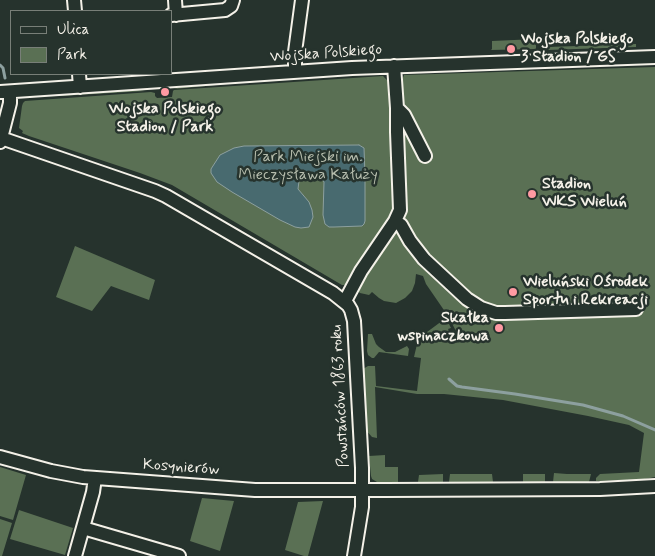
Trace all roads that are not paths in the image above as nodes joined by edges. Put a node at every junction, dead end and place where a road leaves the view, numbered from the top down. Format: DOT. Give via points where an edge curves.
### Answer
graph roads {
  1 [pos="175,0"];
  2 [pos="233,0"];
  3 [pos="302,0"];
  4 [pos="174,15"];
  5 [pos="655,57"];
  6 [pos="394,66"];
  7 [pos="295,71"];
  8 [pos="79,75"];
  9 [pos="80,87"];
  10 [pos="5,92"];
  11 [pos="397,108"];
  12 [pos="1,140"];
  13 [pos="424,156"];
  14 [pos="395,221"];
  15 [pos="345,301"];
  16 [pos="636,309"];
  17 [pos="0,457"];
  18 [pos="95,478"];
  19 [pos="655,486"];
  20 [pos="362,490"];
  21 [pos="83,528"];
  22 [pos="75,556"];
  23 [pos="179,556"];
  24 [pos="354,556"];
  1 -- 4 [label="street"];
  2 -- 4 [label="street" via="226,10"];
  3 -- 7 [label="street"];
  5 -- 6 [label="street, Wojska Polskiego"];
  6 -- 7 [label="street, Wojska Polskiego"];
  6 -- 11 [label="street"];
  7 -- 9 [label="street, Wojska Polskiego"];
  8 -- 9 [label="street"];
  9 -- 10 [label="street, Wojska Polskiego"];
  10 -- 12 [label="street" via="10,103"];
  11 -- 13 [label="street" via="404,115"];
  11 -- 14 [label="street" via="400,210"];
  12 -- 15 [label="street, Powstańców 1863 roku" via="166,196"];
  14 -- 15 [label="street"];
  14 -- 16 [label="street" via="434,269 475,305 488,311"];
  15 -- 20 [label="street, Powstańców 1863 roku" via="354,321"];
  17 -- 18 [label="street, Kosynierów" via="50,471"];
  18 -- 20 [label="street, Kosynierów" via="255,490"];
  18 -- 21 [label="street"];
  19 -- 20 [label="street"];
  20 -- 24 [label="street, Powstańców 1863 roku"];
  21 -- 22 [label="street"];
  21 -- 23 [label="street"];
}
